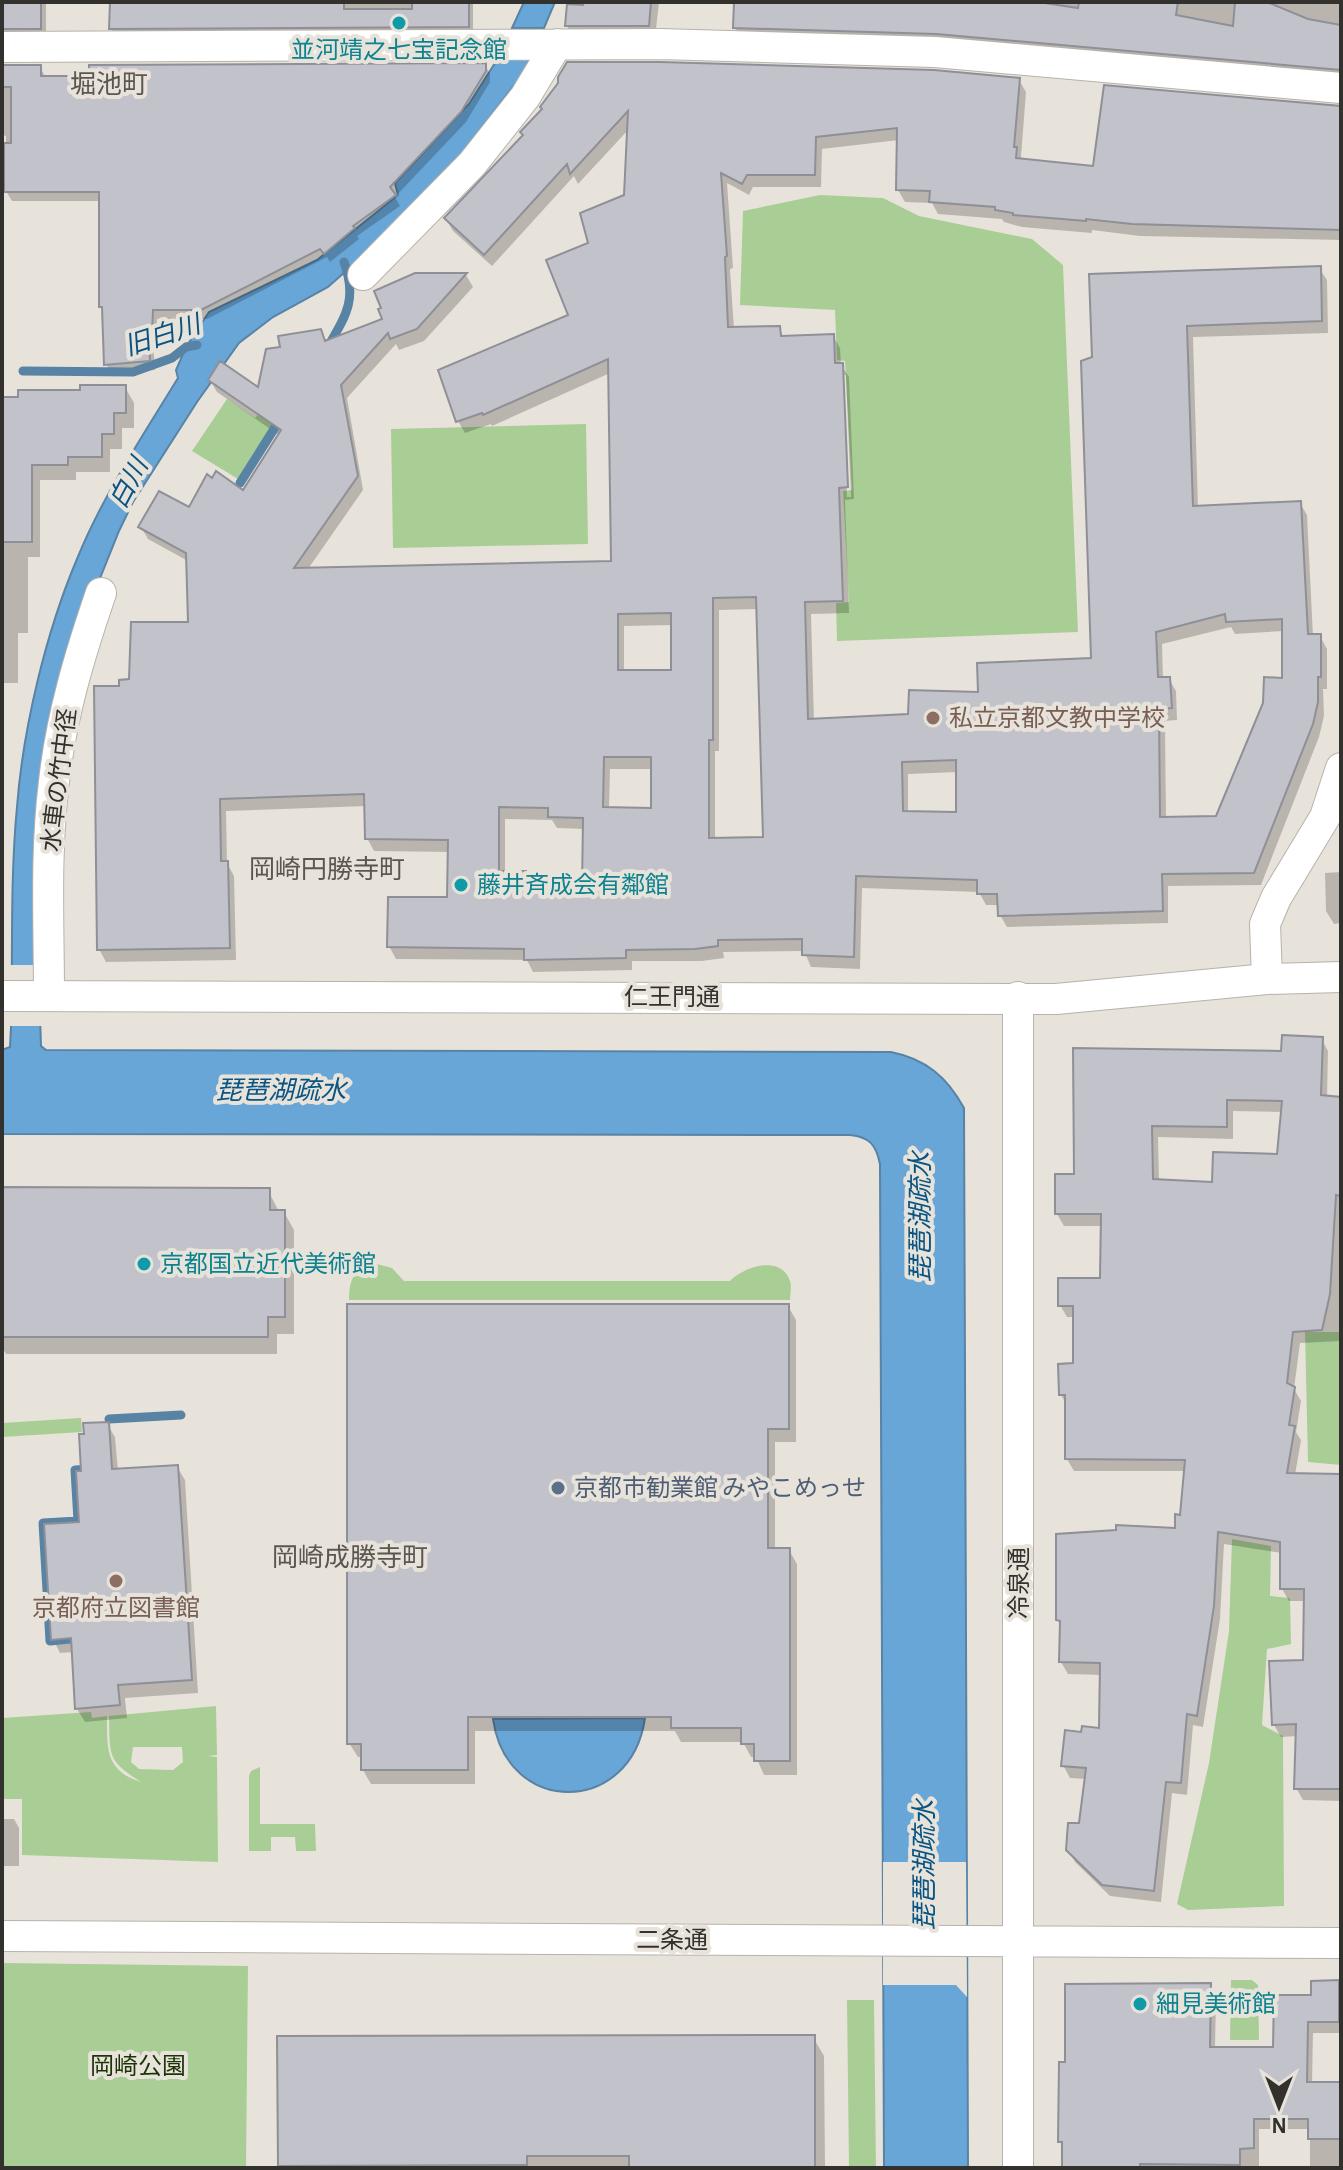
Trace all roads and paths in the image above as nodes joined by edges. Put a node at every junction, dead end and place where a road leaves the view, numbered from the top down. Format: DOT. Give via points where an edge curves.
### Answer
graph roads {
  1 [pos="549,44"];
  2 [pos="2,47"];
  3 [pos="1341,88"];
  4 [pos="363,275"];
  5 [pos="101,593"];
  6 [pos="1341,771"];
  7 [pos="1341,977"];
  8 [pos="1267,979"];
  9 [pos="47,988"];
  10 [pos="5,996"];
  11 [pos="1018,997"];
  12 [pos="2,1936"];
  13 [pos="1019,1943"];
  14 [pos="1341,1943"];
  15 [pos="1018,2168"];
  1 -- 2 [label="street"];
  1 -- 3 [label="street" via="935,52"];
  1 -- 4 [label="street" via="525,97 472,164"];
  5 -- 9 [label="street, 水車の竹中径" via="70,696 56,766 49,834"];
  6 -- 8 [label="street" via="1325,817 1265,924"];
  7 -- 8 [label="street, 仁王門通"];
  8 -- 11 [label="street, 仁王門通" via="1056,999"];
  9 -- 10 [label="street, 仁王門通"];
  9 -- 11 [label="street, 仁王門通"];
  11 -- 13 [label="street, 冷泉通"];
  12 -- 13 [label="street, 二条通"];
  13 -- 14 [label="street, 二条通"];
  13 -- 15 [label="street, 冷泉通"];
}
